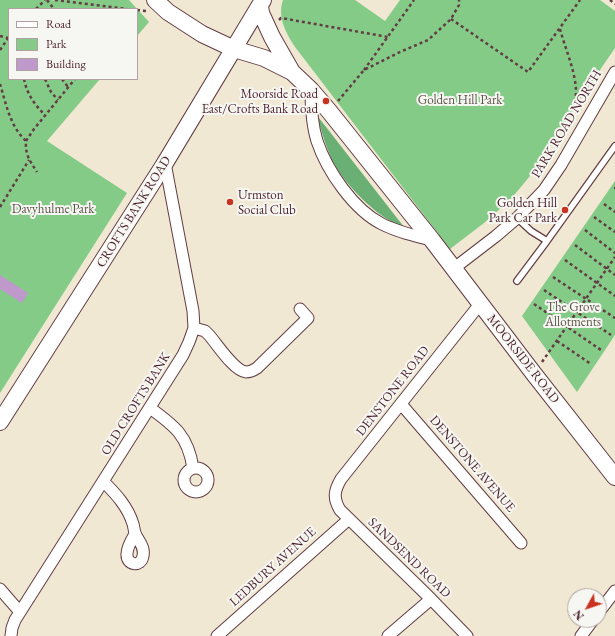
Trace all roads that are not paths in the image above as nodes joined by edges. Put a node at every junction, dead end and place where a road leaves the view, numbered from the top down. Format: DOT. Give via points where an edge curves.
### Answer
graph roads {
  1 [pos="155,0"];
  2 [pos="262,3"];
  3 [pos="234,49"];
  4 [pos="292,72"];
  5 [pos="615,72"];
  6 [pos="311,90"];
  7 [pos="615,146"];
  8 [pos="165,163"];
  9 [pos="517,218"];
  10 [pos="432,240"];
  11 [pos="547,241"];
  12 [pos="453,269"];
  13 [pos="517,281"];
  14 [pos="480,304"];
  15 [pos="300,309"];
  16 [pos="194,328"];
  17 [pos="401,404"];
  18 [pos="150,408"];
  19 [pos="0,422"];
  20 [pos="193,468"];
  21 [pos="615,477"];
  22 [pos="104,481"];
  23 [pos="335,498"];
  24 [pos="349,519"];
  25 [pos="135,534"];
  26 [pos="521,543"];
  27 [pos="0,589"];
  28 [pos="615,591"];
  29 [pos="431,599"];
  30 [pos="607,602"];
  31 [pos="20,612"];
  32 [pos="11,636"];
  33 [pos="217,636"];
  34 [pos="388,636"];
  35 [pos="467,636"];
  1 -- 3 [label="street, MOORSIDE ROAD" via="168,12 202,34"];
  2 -- 3 [label="street, CROFTS BANK ROAD"];
  2 -- 4 [label="street, MOORSIDE ROAD" via="261,13"];
  3 -- 4 [label="street, MOORSIDE ROAD" via="264,58"];
  3 -- 8 [label="street, CROFTS BANK ROAD"];
  4 -- 6 [label="street, MOORSIDE ROAD"];
  5 -- 9 [label="street, PARK ROAD NORTH" via="562,164 544,190"];
  6 -- 10 [label="street, MOORSIDE ROAD"];
  6 -- 10 [label="street" via="313,123 323,157 354,202 381,224"];
  7 -- 11 [label="lane"];
  8 -- 16 [label="street, OLD CROFTS BANK"];
  8 -- 19 [label="street, CROFTS BANK ROAD"];
  9 -- 11 [label="lane"];
  9 -- 12 [label="street, PARK ROAD NORTH"];
  10 -- 12 [label="street, MOORSIDE ROAD"];
  11 -- 13 [label="lane"];
  12 -- 14 [label="street, MOORSIDE ROAD"];
  14 -- 17 [label="street, DENSTONE ROAD"];
  14 -- 21 [label="street, MOORSIDE ROAD"];
  15 -- 16 [label="street" via="308,318 252,371 238,369 205,331"];
  16 -- 18 [label="street, OLD CROFTS BANK" via="184,355"];
  17 -- 23 [label="street, DENSTONE ROAD" via="342,479"];
  17 -- 26 [label="street, DENSTONE AVENUE"];
  18 -- 20 [label="street" via="177,430 191,455"];
  18 -- 22 [label="street, OLD CROFTS BANK"];
  22 -- 25 [label="street" via="128,511"];
  22 -- 31 [label="street, OLD CROFTS BANK"];
  23 -- 24 [label="street, SANDSEND ROAD" via="340,510"];
  24 -- 29 [label="street, SANDSEND ROAD"];
  24 -- 33 [label="street, LEDBURY AVENUE"];
  27 -- 31 [label="street"];
  28 -- 30 [label="street"];
  29 -- 34 [label="street"];
  29 -- 35 [label="street, SANDSEND ROAD"];
  31 -- 32 [label="street, OLD CROFTS BANK"];
}
